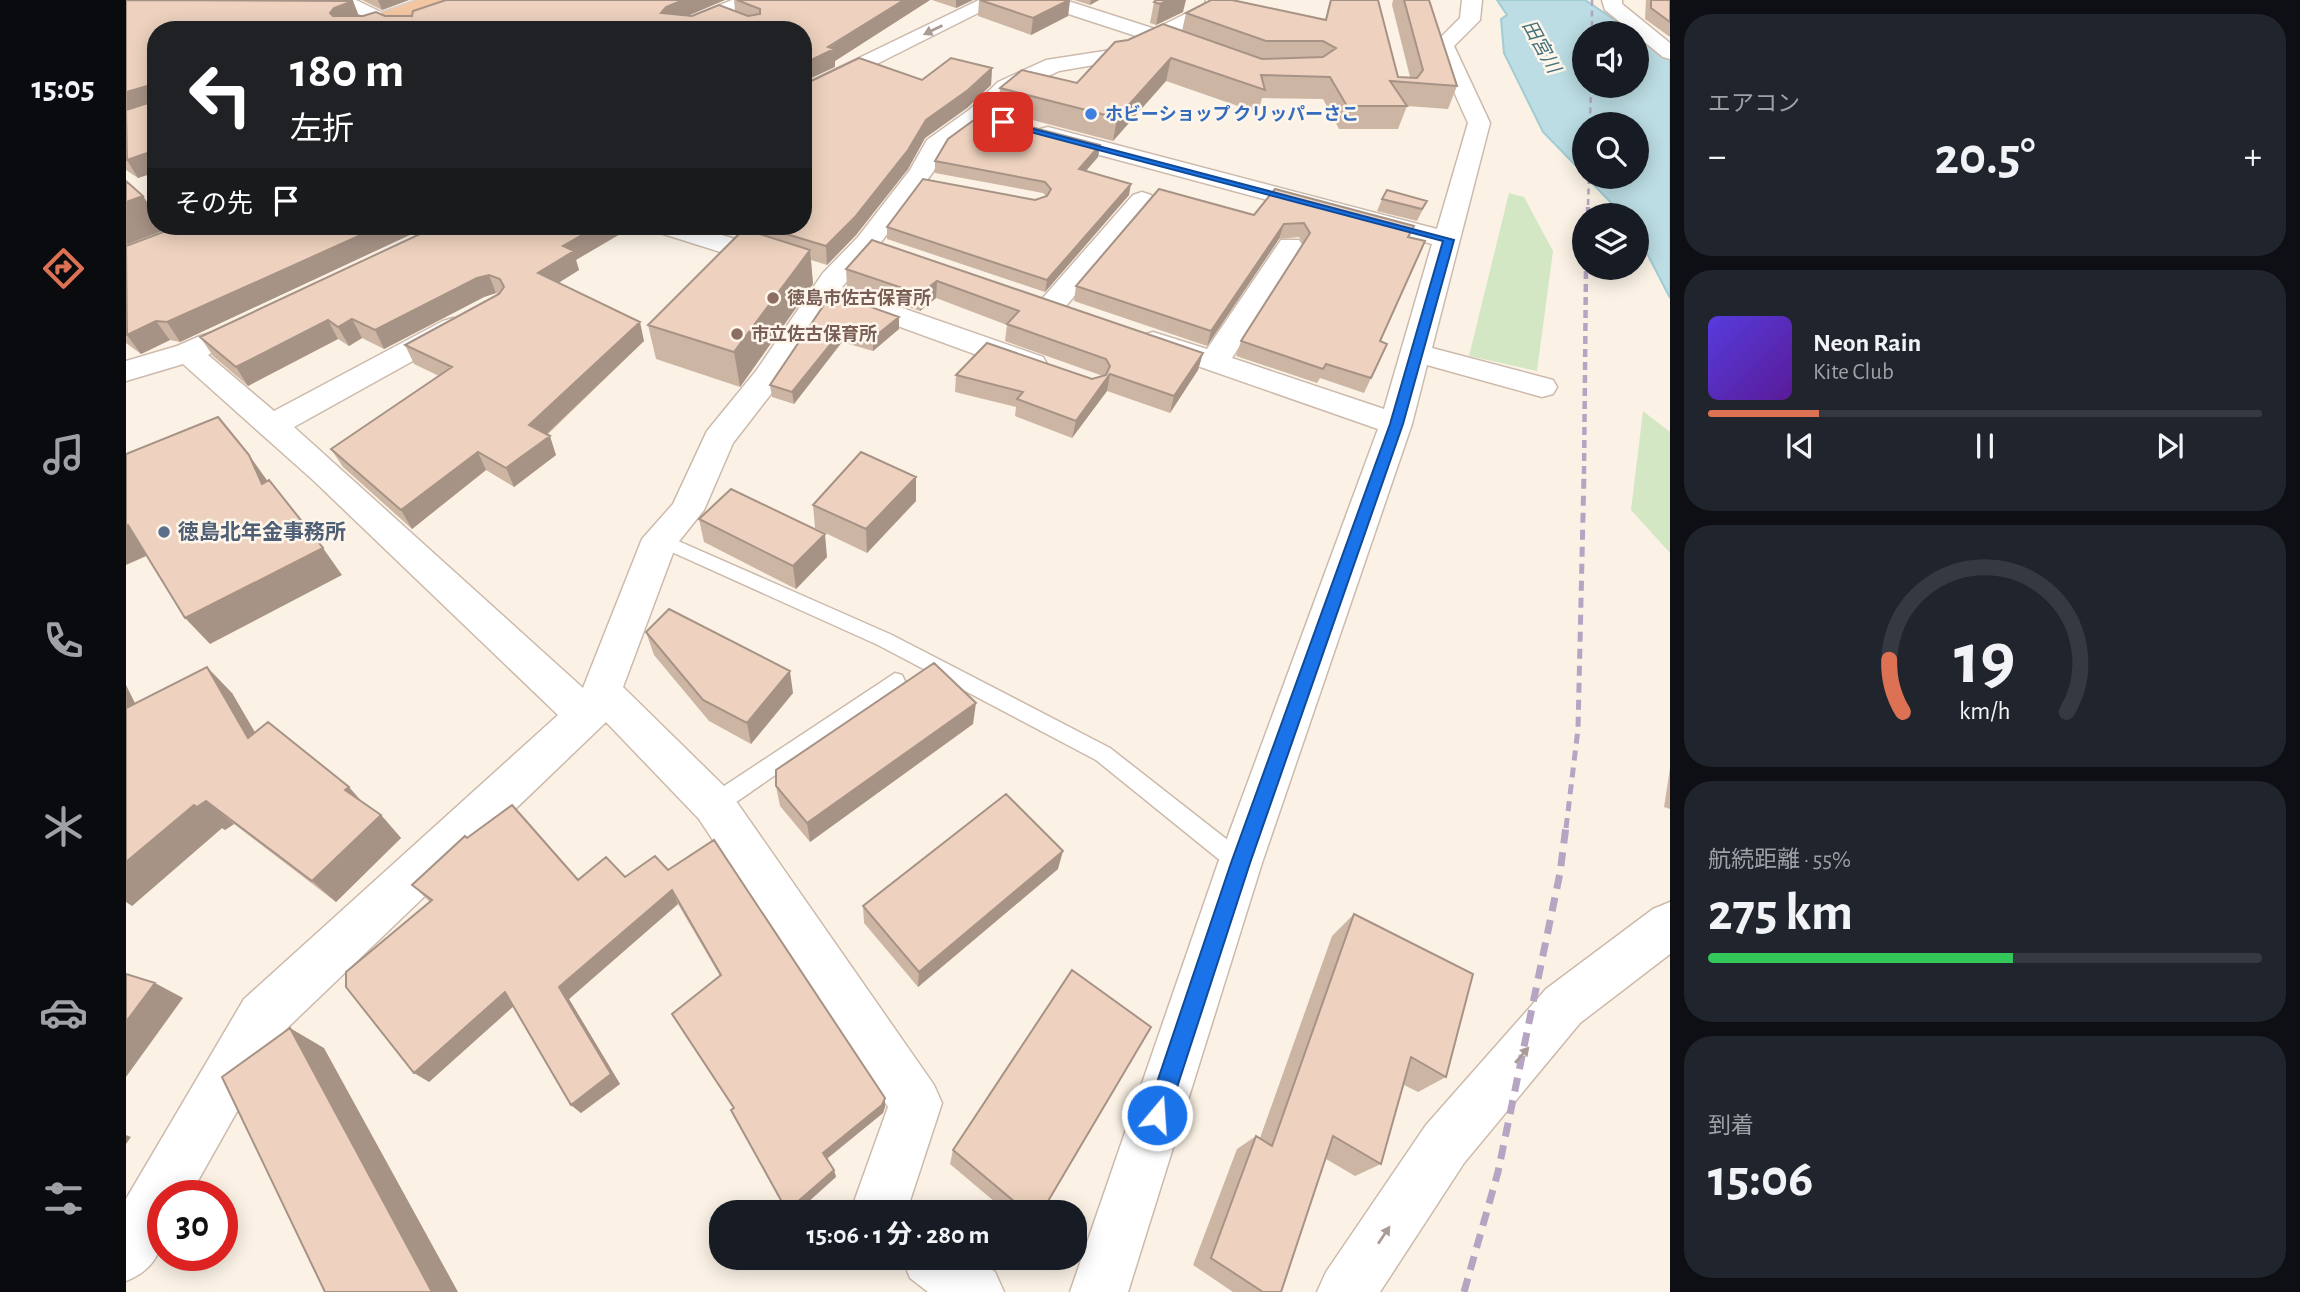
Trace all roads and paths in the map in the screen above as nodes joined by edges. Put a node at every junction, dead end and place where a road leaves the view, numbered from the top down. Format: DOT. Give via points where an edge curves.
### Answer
graph roads {
  1 [pos="340,0"];
  2 [pos="749,0"];
  3 [pos="995,0"];
  4 [pos="1045,0"];
  5 [pos="1216,0"];
  6 [pos="1472,0"];
  7 [pos="1612,0"];
  8 [pos="442,5"];
  9 [pos="716,14"];
  10 [pos="384,21"];
  11 [pos="406,21"];
  12 [pos="699,21"];
  13 [pos="736,21"];
  14 [pos="1172,41"];
  15 [pos="1667,48"];
  16 [pos="812,90"];
  17 [pos="1029,129"];
  18 [pos="1142,200"];
  19 [pos="693,235"];
  20 [pos="1449,240"];
  21 [pos="1290,246"];
  22 [pos="817,277"];
  23 [pos="1050,306"];
  24 [pos="483,311"];
  25 [pos="236,330"];
  26 [pos="1126,332"];
  27 [pos="188,353"];
  28 [pos="1416,353"];
  29 [pos="1214,362"];
  30 [pos="126,371"];
  31 [pos="1062,374"];
  32 [pos="1542,387"];
  33 [pos="1396,424"];
  34 [pos="271,426"];
  35 [pos="660,539"];
  36 [pos="895,681"];
  37 [pos="594,703"];
  38 [pos="714,805"];
  39 [pos="1240,863"];
  40 [pos="1670,925"];
  41 [pos="882,1200"];
  42 [pos="126,1254"];
  43 [pos="946,1270"];
  44 [pos="975,1292"];
  45 [pos="1099,1292"];
  46 [pos="1346,1292"];
  1 -- 10 [label="street"];
  2 -- 9 [label="street"];
  3 -- 16 [label="street, one-way"];
  4 -- 14 [label="street"];
  5 -- 14 [label="street" via="1214,7"];
  6 -- 20 [label="street" via="1470,20 1443,45 1479,123"];
  7 -- 15 [label="street" via="1612,6"];
  8 -- 11 [label="highway"];
  9 -- 12 [label="street"];
  9 -- 13 [label="lane"];
  14 -- 22 [label="street" via="1116,56 1054,65 1006,87 990,119 935,145 928,182 880,248"];
  17 -- 20 [label="street"];
  18 -- 23 [label="street"];
  19 -- 22 [label="street"];
  20 -- 28 [label="street"];
  21 -- 29 [label="street"];
  22 -- 31 [label="street"];
  22 -- 35 [label="street" via="767,378 718,439 687,510"];
  24 -- 34 [label="street"];
  25 -- 27 [label="street"];
  26 -- 29 [label="street"];
  27 -- 30 [label="street"];
  27 -- 34 [label="street"];
  28 -- 32 [label="street"];
  28 -- 33 [label="street"];
  29 -- 33 [label="street"];
  33 -- 39 [label="street"];
  34 -- 37 [label="street"];
  35 -- 37 [label="street"];
  35 -- 39 [label="lane" via="885,640 1103,754"];
  36 -- 38 [label="lane"];
  37 -- 38 [label="street"];
  37 -- 42 [label="street" via="262,1017"];
  38 -- 41 [label="street" via="916,1103"];
  39 -- 45 [label="street"];
  46 -- 40 [label="street, one-way" via="1445,1144 1563,1006"];
  43 -- 44 [label="street"];
}
